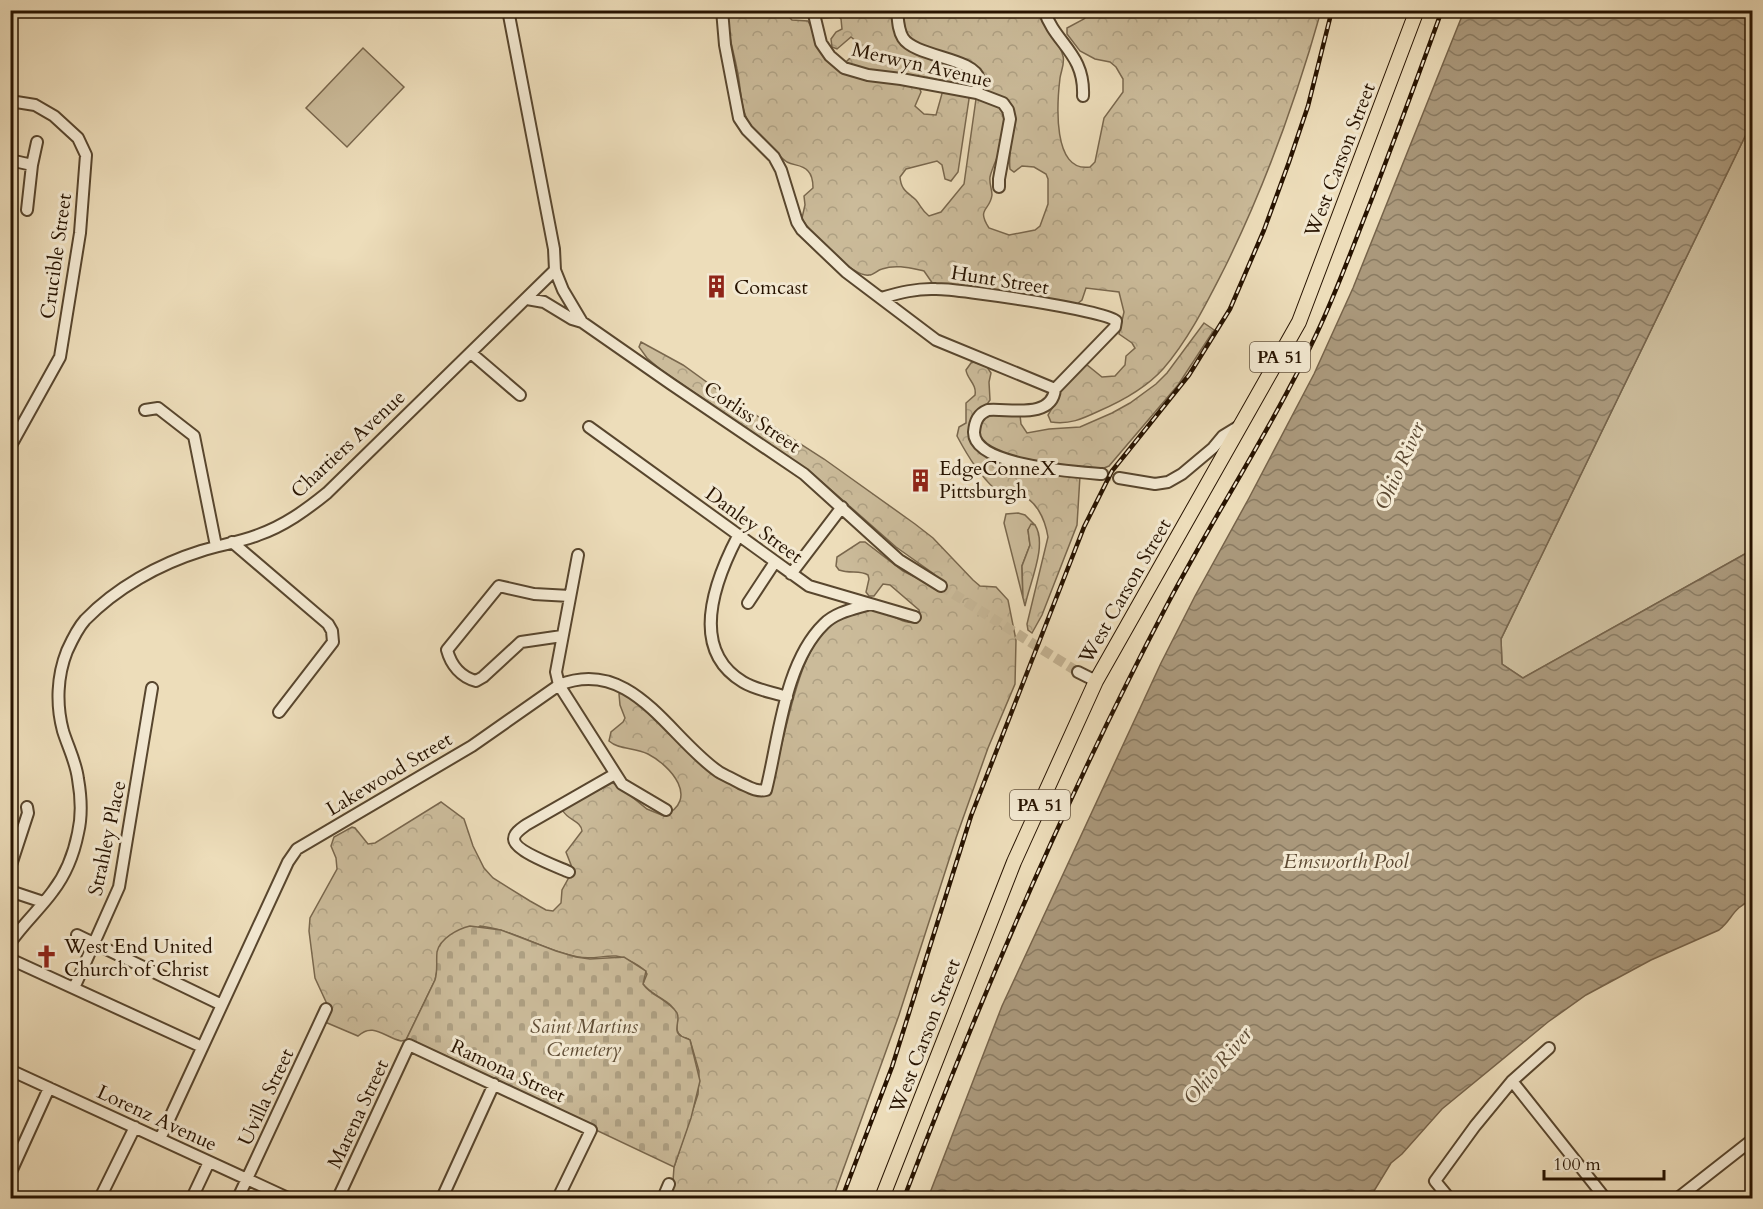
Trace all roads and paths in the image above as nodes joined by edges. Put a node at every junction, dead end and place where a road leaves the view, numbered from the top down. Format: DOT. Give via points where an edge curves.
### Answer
graph roads {
  1 [pos="508,10"];
  2 [pos="722,10"];
  3 [pos="813,10"];
  4 [pos="897,10"];
  5 [pos="1044,10"];
  6 [pos="1418,10"];
  7 [pos="977,93"];
  8 [pos="1083,96"];
  9 [pos="10,101"];
  10 [pos="37,142"];
  11 [pos="10,160"];
  12 [pos="32,165"];
  13 [pos="999,188"];
  14 [pos="27,210"];
  15 [pos="555,270"];
  16 [pos="881,298"];
  17 [pos="527,299"];
  18 [pos="582,322"];
  19 [pos="471,353"];
  20 [pos="1055,389"];
  21 [pos="520,394"];
  22 [pos="145,410"];
  23 [pos="1244,423"];
  24 [pos="589,427"];
  25 [pos="10,447"];
  26 [pos="1102,474"];
  27 [pos="1119,478"];
  28 [pos="842,507"];
  29 [pos="738,536"];
  30 [pos="232,542"];
  31 [pos="216,546"];
  32 [pos="578,555"];
  33 [pos="775,562"];
  34 [pos="791,574"];
  35 [pos="941,586"];
  36 [pos="570,596"];
  37 [pos="748,603"];
  38 [pos="870,604"];
  39 [pos="915,617"];
  40 [pos="562,636"];
  41 [pos="1078,672"];
  42 [pos="1096,681"];
  43 [pos="559,685"];
  44 [pos="152,688"];
  45 [pos="787,697"];
  46 [pos="279,712"];
  47 [pos="615,774"];
  48 [pos="27,807"];
  49 [pos="666,810"];
  50 [pos="10,868"];
  51 [pos="569,872"];
  52 [pos="10,891"];
  53 [pos="43,902"];
  54 [pos="77,935"];
  55 [pos="10,943"];
  56 [pos="93,943"];
  57 [pos="10,959"];
  58 [pos="74,988"];
  59 [pos="222,1005"];
  60 [pos="326,1009"];
  61 [pos="409,1045"];
  62 [pos="202,1047"];
  63 [pos="1549,1048"];
  64 [pos="10,1070"];
  65 [pos="1512,1081"];
  66 [pos="494,1084"];
  67 [pos="49,1088"];
  68 [pos="135,1127"];
  69 [pos="160,1139"];
  70 [pos="1752,1140"];
  71 [pos="209,1162"];
  72 [pos="10,1174"];
  73 [pos="247,1180"];
  74 [pos="669,1184"];
  75 [pos="100,1198"];
  76 [pos="192,1198"];
  77 [pos="238,1198"];
  78 [pos="288,1198"];
  79 [pos="338,1198"];
  80 [pos="442,1198"];
  81 [pos="558,1198"];
  82 [pos="663,1198"];
  83 [pos="882,1198"];
  84 [pos="1449,1198"];
  85 [pos="1605,1198"];
  86 [pos="1678,1198"];
  1 -- 15 [label="street" via="555,249"];
  2 -- 16 [label="street" via="724,45 739,118 774,157 797,222 816,246"];
  3 -- 7 [label="street, Merwyn Avenue" via="821,43 844,68"];
  4 -- 7 [label="street" via="904,39 914,48 975,71 979,79"];
  5 -- 8 [label="street" via="1048,22 1074,57"];
  6 -- 23 [label="main road, West Carson Street / PA 51" via="1299,322"];
  7 -- 13 [label="street, Merwyn Avenue" via="1003,103 1010,119"];
  9 -- 25 [label="street, Crucible Street" via="35,105 54,116 78,138 86,165 80,233 60,357"];
  10 -- 12 [label="street"];
  11 -- 12 [label="street"];
  12 -- 14 [label="street"];
  15 -- 17 [label="street, Chartiers Avenue"];
  15 -- 18 [label="street, Corliss Street"];
  16 -- 20 [label="street" via="936,340"];
  16 -- 20 [label="street, Hunt Street" via="925,289 974,292 1113,318 1116,327"];
  17 -- 18 [label="street" via="544,302"];
  17 -- 19 [label="street, Chartiers Avenue"];
  18 -- 28 [label="street, Corliss Street" via="804,474"];
  19 -- 21 [label="street"];
  19 -- 30 [label="street, Chartiers Avenue" via="327,493 293,518 258,535"];
  20 -- 26 [label="street" via="1045,406 982,413 977,418 976,442 994,456 1016,463"];
  22 -- 31 [label="street" via="158,408 194,436"];
  23 -- 27 [label="street" via="1168,482 1155,484"];
  23 -- 42 [label="main road, West Carson Street / PA 51"];
  24 -- 29 [label="street, Danley Street"];
  28 -- 34 [label="street"];
  28 -- 35 [label="street, Corliss Street" via="899,560"];
  29 -- 33 [label="street, Danley Street"];
  29 -- 45 [label="street" via="724,563 712,610 710,634 715,651 722,664 743,682"];
  30 -- 31 [label="street, Chartiers Avenue"];
  30 -- 46 [label="street" via="332,630 333,642"];
  31 -- 53 [label="street, Chartiers Avenue" via="175,560 132,583 85,621 73,639 60,675 59,711 78,777 79,831 66,869"];
  32 -- 36 [label="street"];
  33 -- 34 [label="street, Danley Street"];
  33 -- 37 [label="street"];
  34 -- 38 [label="street, Danley Street" via="809,586"];
  36 -- 40 [label="street"];
  36 -- 40 [label="street" via="534,594 499,586 447,650 458,671 476,681 520,642"];
  38 -- 39 [label="street, Danley Street"];
  38 -- 45 [label="street" via="843,611 824,624 807,647"];
  40 -- 43 [label="street" via="556,672"];
  41 -- 42 [label="street"];
  42 -- 83 [label="main road, West Carson Street / PA 51" via="1014,862"];
  43 -- 45 [label="street, Lakewood Street" via="592,678 629,690 720,773 759,791 766,790"];
  43 -- 47 [label="street"];
  43 -- 59 [label="street, Lakewood Street" via="472,746 297,849"];
  44 -- 56 [label="street, Strahley Place" via="119,887"];
  47 -- 49 [label="street" via="622,784"];
  47 -- 51 [label="street" via="516,833 515,842 522,850"];
  48 -- 50 [label="street"];
  52 -- 53 [label="street"];
  53 -- 55 [label="street, Chartiers Avenue"];
  54 -- 56 [label="street"];
  56 -- 58 [label="street, Strahley Place"];
  56 -- 59 [label="street"];
  57 -- 58 [label="street"];
  58 -- 62 [label="street"];
  59 -- 62 [label="street, Lakewood Street"];
  60 -- 73 [label="street, Uvilla Street"];
  61 -- 66 [label="street, Ramona Street"];
  61 -- 79 [label="street, Marena Street"];
  62 -- 69 [label="street, Lakewood Street"];
  63 -- 65 [label="street"];
  64 -- 67 [label="street, Lorenz Avenue"];
  65 -- 84 [label="street" via="1435,1181"];
  65 -- 85 [label="street"];
  66 -- 80 [label="street"];
  66 -- 81 [label="street, Ramona Street" via="591,1130"];
  67 -- 68 [label="street, Lorenz Avenue"];
  67 -- 72 [label="street"];
  68 -- 69 [label="street, Lorenz Avenue"];
  68 -- 75 [label="street"];
  69 -- 71 [label="street, Lorenz Avenue"];
  70 -- 86 [label="street"];
  71 -- 73 [label="street, Lorenz Avenue"];
  71 -- 76 [label="street"];
  73 -- 77 [label="street, Uvilla Street"];
  73 -- 78 [label="street, Lorenz Avenue"];
  74 -- 82 [label="street"];
}
